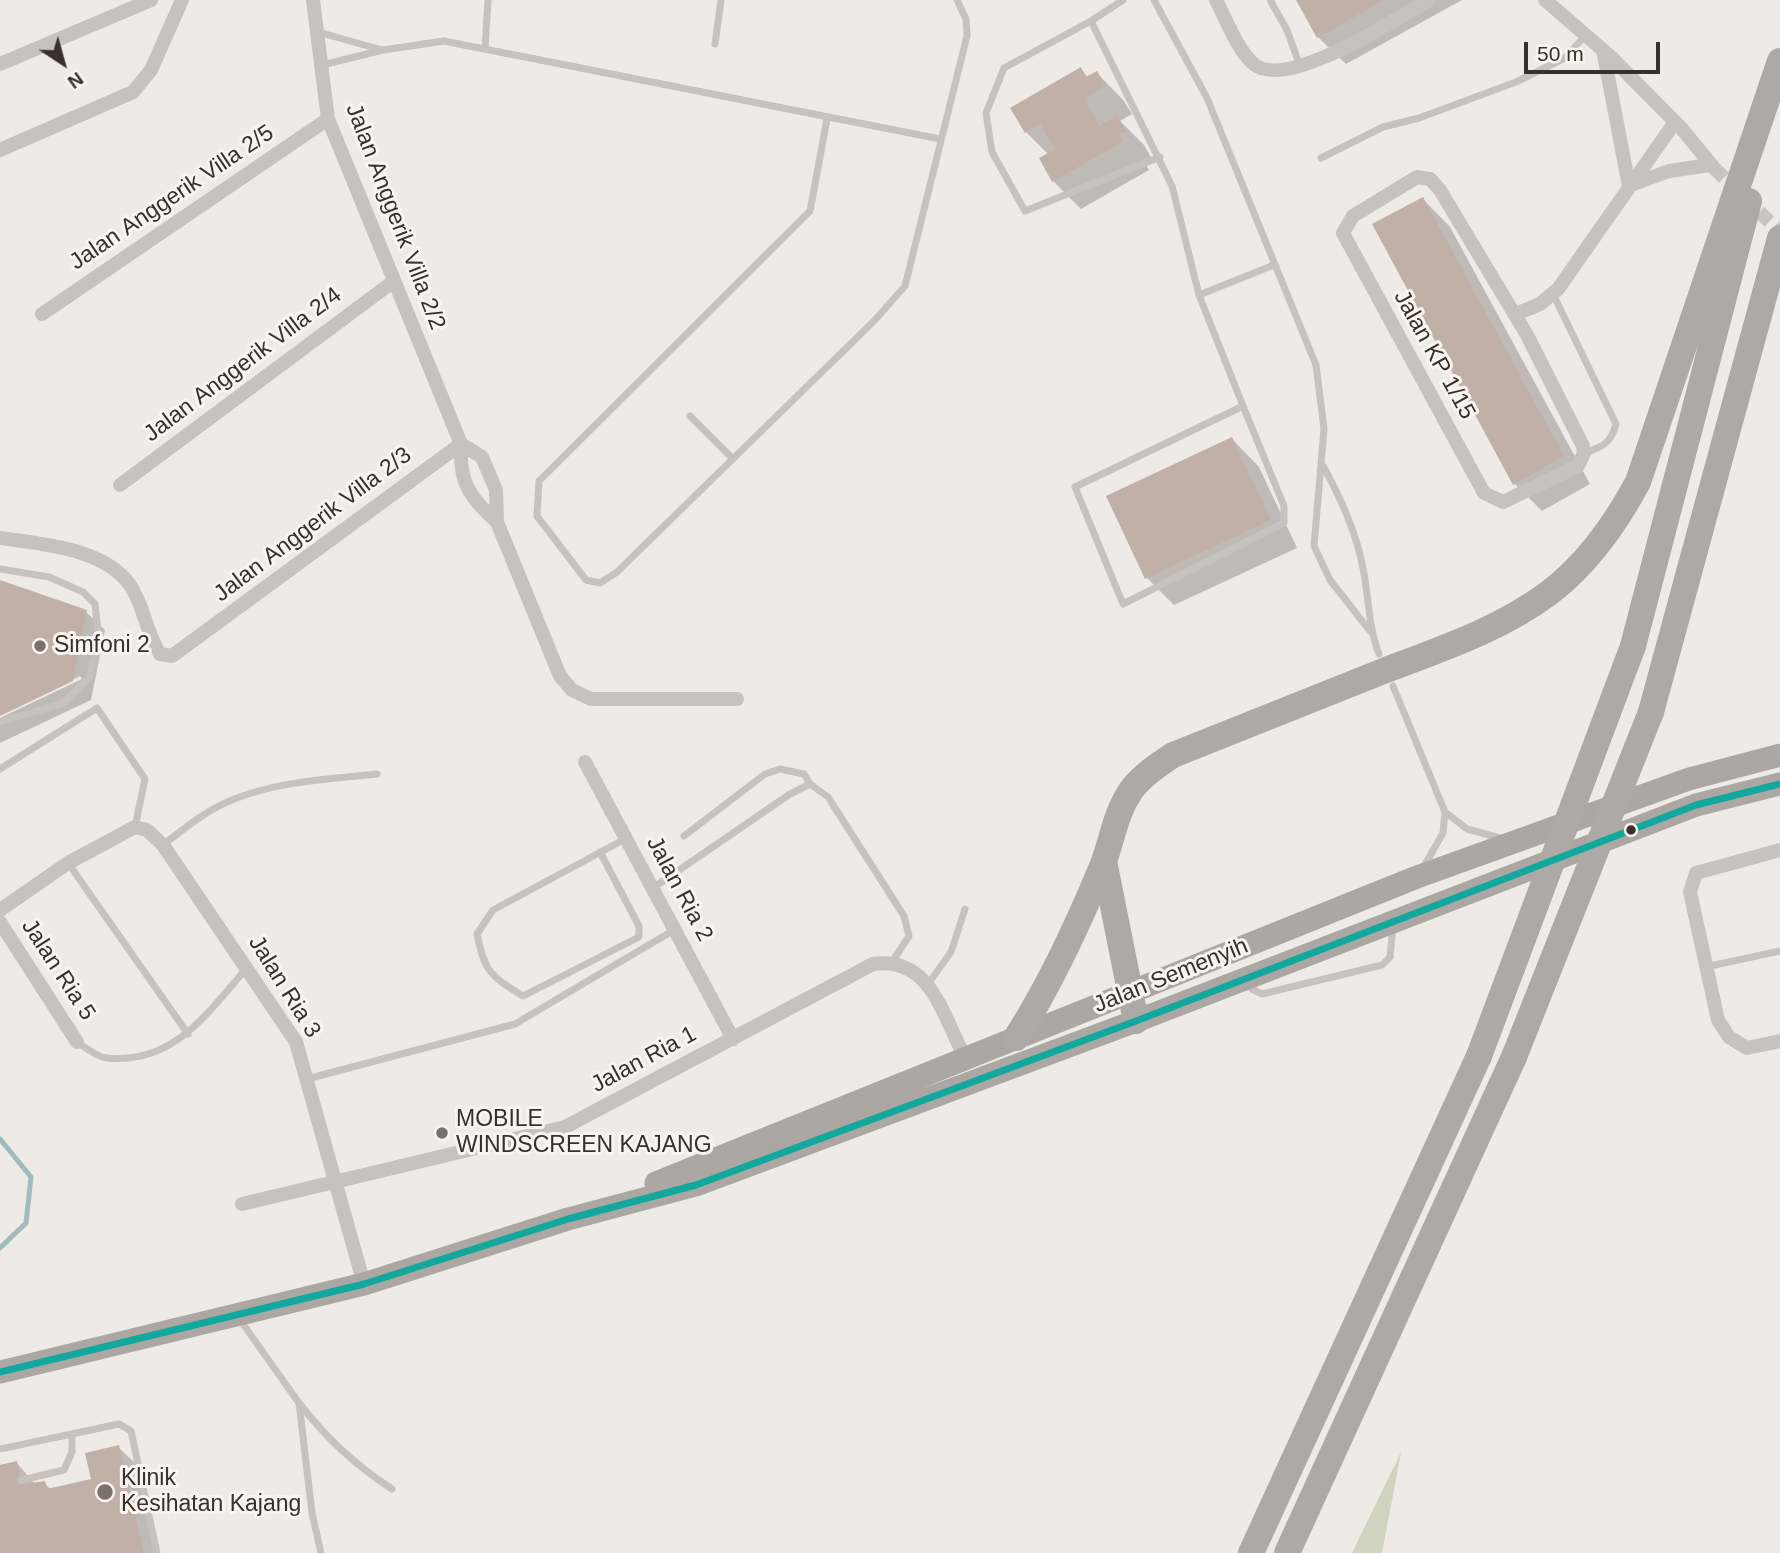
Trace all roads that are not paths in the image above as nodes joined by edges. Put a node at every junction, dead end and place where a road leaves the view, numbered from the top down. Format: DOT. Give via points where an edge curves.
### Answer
graph roads {
  1 [pos="151,0"];
  2 [pos="181,0"];
  3 [pos="313,0"];
  4 [pos="488,0"];
  5 [pos="721,0"];
  6 [pos="957,0"];
  7 [pos="1123,0"];
  8 [pos="1154,0"];
  9 [pos="1216,0"];
  10 [pos="1270,0"];
  11 [pos="1429,0"];
  12 [pos="1545,0"];
  13 [pos="1091,21"];
  14 [pos="318,32"];
  15 [pos="1585,36"];
  16 [pos="715,44"];
  17 [pos="485,48"];
  18 [pos="383,50"];
  19 [pos="1603,50"];
  20 [pos="1780,61"];
  21 [pos="0,64"];
  22 [pos="322,65"];
  23 [pos="1300,66"];
  24 [pos="1780,83"];
  25 [pos="328,119"];
  26 [pos="827,119"];
  27 [pos="1675,122"];
  28 [pos="940,139"];
  29 [pos="0,150"];
  30 [pos="1160,158"];
  31 [pos="1321,158"];
  32 [pos="1629,186"];
  33 [pos="1780,238"];
  34 [pos="1274,265"];
  35 [pos="394,281"];
  36 [pos="1552,294"];
  37 [pos="1199,295"];
  38 [pos="42,314"];
  39 [pos="1516,314"];
  40 [pos="1243,405"];
  41 [pos="690,416"];
  42 [pos="461,444"];
  43 [pos="1584,453"];
  44 [pos="732,458"];
  45 [pos="1322,466"];
  46 [pos="120,485"];
  47 [pos="497,522"];
  48 [pos="0,538"];
  49 [pos="0,569"];
  50 [pos="1370,631"];
  51 [pos="1379,654"];
  52 [pos="1393,686"];
  53 [pos="737,699"];
  54 [pos="0,722"];
  55 [pos="1780,755"];
  56 [pos="585,762"];
  57 [pos="0,769"];
  58 [pos="377,774"];
  59 [pos="810,784"];
  60 [pos="1780,784"];
  61 [pos="1445,813"];
  62 [pos="135,827"];
  63 [pos="684,835"];
  64 [pos="626,838"];
  65 [pos="1518,841"];
  66 [pos="163,845"];
  67 [pos="1780,850"];
  68 [pos="600,852"];
  69 [pos="1104,861"];
  70 [pos="68,863"];
  71 [pos="1441,869"];
  72 [pos="1417,877"];
  73 [pos="653,888"];
  74 [pos="1451,898"];
  75 [pos="965,909"];
  76 [pos="0,910"];
  77 [pos="1393,920"];
  78 [pos="0,922"];
  79 [pos="675,929"];
  80 [pos="1780,951"];
  81 [pos="892,962"];
  82 [pos="1706,967"];
  83 [pos="247,968"];
  84 [pos="1244,978"];
  85 [pos="928,984"];
  86 [pos="1128,993"];
  87 [pos="1136,1021"];
  88 [pos="188,1034"];
  89 [pos="1016,1038"];
  90 [pos="733,1039"];
  91 [pos="1780,1041"];
  92 [pos="77,1042"];
  93 [pos="965,1058"];
  94 [pos="307,1079"];
  95 [pos="337,1183"];
  96 [pos="242,1204"];
  97 [pos="568,1219"];
  98 [pos="365,1283"];
  99 [pos="238,1317"];
  100 [pos="0,1372"];
  101 [pos="299,1403"];
  102 [pos="72,1434"];
  103 [pos="0,1449"];
  104 [pos="22,1480"];
  105 [pos="391,1489"];
  106 [pos="157,1553"];
  107 [pos="321,1553"];
  108 [pos="1251,1553"];
  109 [pos="1287,1553"];
  1 -- 21 [label="street"];
  2 -- 29 [label="street" via="151,71 133,92"];
  3 -- 14 [label="street, Jalan Anggerik Villa 2/2"];
  4 -- 17 [label="lane"];
  5 -- 16 [label="lane"];
  6 -- 28 [label="lane" via="966,19 967,36"];
  7 -- 13 [label="lane"];
  8 -- 34 [label="lane" via="1207,98"];
  9 -- 23 [label="street" via="1255,65 1267,70"];
  10 -- 23 [label="lane"];
  11 -- 23 [label="street" via="1322,59"];
  12 -- 15 [label="street"];
  13 -- 30 [label="lane"];
  13 -- 30 [label="lane" via="1004,68 986,113 992,152 1025,211"];
  14 -- 18 [label="lane"];
  14 -- 22 [label="street, Jalan Anggerik Villa 2/2"];
  15 -- 19 [label="street"];
  15 -- 31 [label="lane" via="1565,58 1516,82 1383,127"];
  17 -- 18 [label="lane" via="444,41"];
  17 -- 26 [label="lane"];
  18 -- 22 [label="lane"];
  19 -- 27 [label="street"];
  19 -- 32 [label="street"];
  20 -- 69 [label="highway" via="1638,482 1613,525 1571,573 1514,616 1173,755 1133,788 1118,813"];
  22 -- 25 [label="street, Jalan Anggerik Villa 2/2"];
  24 -- 108 [label="highway, bridge" via="1633,646 1479,1056"];
  25 -- 35 [label="street, Jalan Anggerik Villa 2/2"];
  25 -- 38 [label="street, Jalan Anggerik Villa 2/5"];
  26 -- 28 [label="lane"];
  26 -- 44 [label="lane" via="810,211 539,481 537,516 586,580 600,583 617,572"];
  27 -- 32 [label="street"];
  27 -- 32 [label="street" via="1712,167 1669,171"];
  28 -- 44 [label="lane" via="905,286"];
  30 -- 37 [label="lane" via="1172,186"];
  32 -- 36 [label="street"];
  33 -- 109 [label="highway, bridge" via="1651,712 1514,1057"];
  34 -- 37 [label="lane"];
  34 -- 45 [label="lane" via="1316,365 1324,429"];
  35 -- 42 [label="street, Jalan Anggerik Villa 2/2"];
  35 -- 46 [label="street, Jalan Anggerik Villa 2/4"];
  36 -- 39 [label="street"];
  36 -- 43 [label="lane" via="1616,424 1612,439"];
  37 -- 40 [label="lane"];
  39 -- 43 [label="street, Jalan KP 1/15"];
  39 -- 43 [label="street, Jalan KP 1/15" via="1430,179 1417,177 1353,216 1343,233 1484,492 1503,502 1577,466"];
  40 -- 40 [label="lane" via="1075,487 1123,604 1284,523 1284,506"];
  41 -- 44 [label="lane"];
  42 -- 47 [label="street, Jalan Anggerik Villa 2/2" via="460,470 473,501"];
  42 -- 47 [label="street, Jalan Anggerik Villa 2/2" via="482,457 496,490"];
  42 -- 48 [label="street, Jalan Anggerik Villa 2/3" via="172,656 160,654 130,585 101,561"];
  45 -- 50 [label="lane" via="1356,538"];
  45 -- 50 [label="lane" via="1315,500 1314,546 1330,580"];
  47 -- 53 [label="street, Jalan Anggerik Villa 2/2" via="561,676 572,690 591,699"];
  49 -- 54 [label="lane" via="49,577 83,592 95,604 99,640 89,678 63,703"];
  50 -- 51 [label="lane"];
  52 -- 61 [label="lane"];
  55 -- 65 [label="main road, Jalan Semenyih" via="1689,779"];
  56 -- 64 [label="street, Jalan Ria 2"];
  57 -- 62 [label="lane" via="97,708 145,779"];
  58 -- 66 [label="lane" via="287,784 236,798 198,818"];
  59 -- 63 [label="lane" via="804,774 780,769 765,774"];
  59 -- 73 [label="lane"];
  59 -- 81 [label="lane" via="828,797 904,916 909,936"];
  60 -- 74 [label="main road, Jalan Semenyih" via="1696,805"];
  61 -- 65 [label="lane" via="1479,835"];
  61 -- 72 [label="lane" via="1443,833"];
  62 -- 66 [label="street, Jalan Ria 3" via="147,830"];
  62 -- 70 [label="street"];
  64 -- 68 [label="lane"];
  64 -- 73 [label="street, Jalan Ria 2"];
  65 -- 71 [label="main road, Jalan Semenyih"];
  66 -- 83 [label="street, Jalan Ria 3"];
  67 -- 82 [label="street" via="1696,873 1690,892"];
  68 -- 68 [label="lane" via="493,911 477,934 484,965 497,980 523,996 639,937 639,926"];
  69 -- 86 [label="highway"];
  69 -- 89 [label="highway" via="1054,976"];
  70 -- 76 [label="street"];
  70 -- 88 [label="lane"];
  71 -- 72 [label="main road, Jalan Semenyih"];
  71 -- 74 [label="main road"];
  72 -- 86 [label="main road, Jalan Semenyih"];
  73 -- 79 [label="street, Jalan Ria 2"];
  74 -- 77 [label="main road, Jalan Semenyih"];
  75 -- 85 [label="lane" via="951,952"];
  77 -- 84 [label="main road, Jalan Semenyih"];
  77 -- 84 [label="lane" via="1394,943 1382,965 1262,994"];
  78 -- 92 [label="street, Jalan Ria 5"];
  79 -- 90 [label="street, Jalan Ria 2"];
  79 -- 94 [label="lane" via="515,1024"];
  80 -- 82 [label="lane"];
  81 -- 85 [label="street" via="910,968"];
  81 -- 90 [label="street, Jalan Ria 1" via="873,964"];
  82 -- 91 [label="street" via="1718,1020 1729,1037 1747,1048"];
  83 -- 88 [label="lane"];
  83 -- 94 [label="street, Jalan Ria 3" via="296,1042"];
  84 -- 87 [label="main road, Jalan Semenyih"];
  85 -- 93 [label="street"];
  86 -- 87 [label="highway"];
  86 -- 89 [label="main road, Jalan Semenyih"];
  87 -- 97 [label="main road, Jalan Semenyih" via="696,1185"];
  88 -- 92 [label="lane" via="154,1053 103,1058"];
  89 -- 93 [label="main road, Jalan Semenyih"];
  90 -- 95 [label="street, Jalan Ria 1" via="565,1127"];
  93 -- 97 [label="main road, Jalan Semenyih"];
  94 -- 95 [label="street, Jalan Ria 3"];
  95 -- 96 [label="street, Jalan Ria 1"];
  95 -- 98 [label="street, Jalan Ria 3"];
  97 -- 98 [label="main road, Jalan Semenyih"];
  98 -- 99 [label="main road, Jalan Semenyih"];
  99 -- 100 [label="main road, Jalan Semenyih"];
  99 -- 101 [label="lane"];
  101 -- 105 [label="lane" via="325,1436"];
  101 -- 107 [label="lane"];
  102 -- 103 [label="lane"];
  102 -- 104 [label="lane" via="72,1452 64,1470"];
  102 -- 106 [label="lane" via="119,1424 131,1431"];
}
